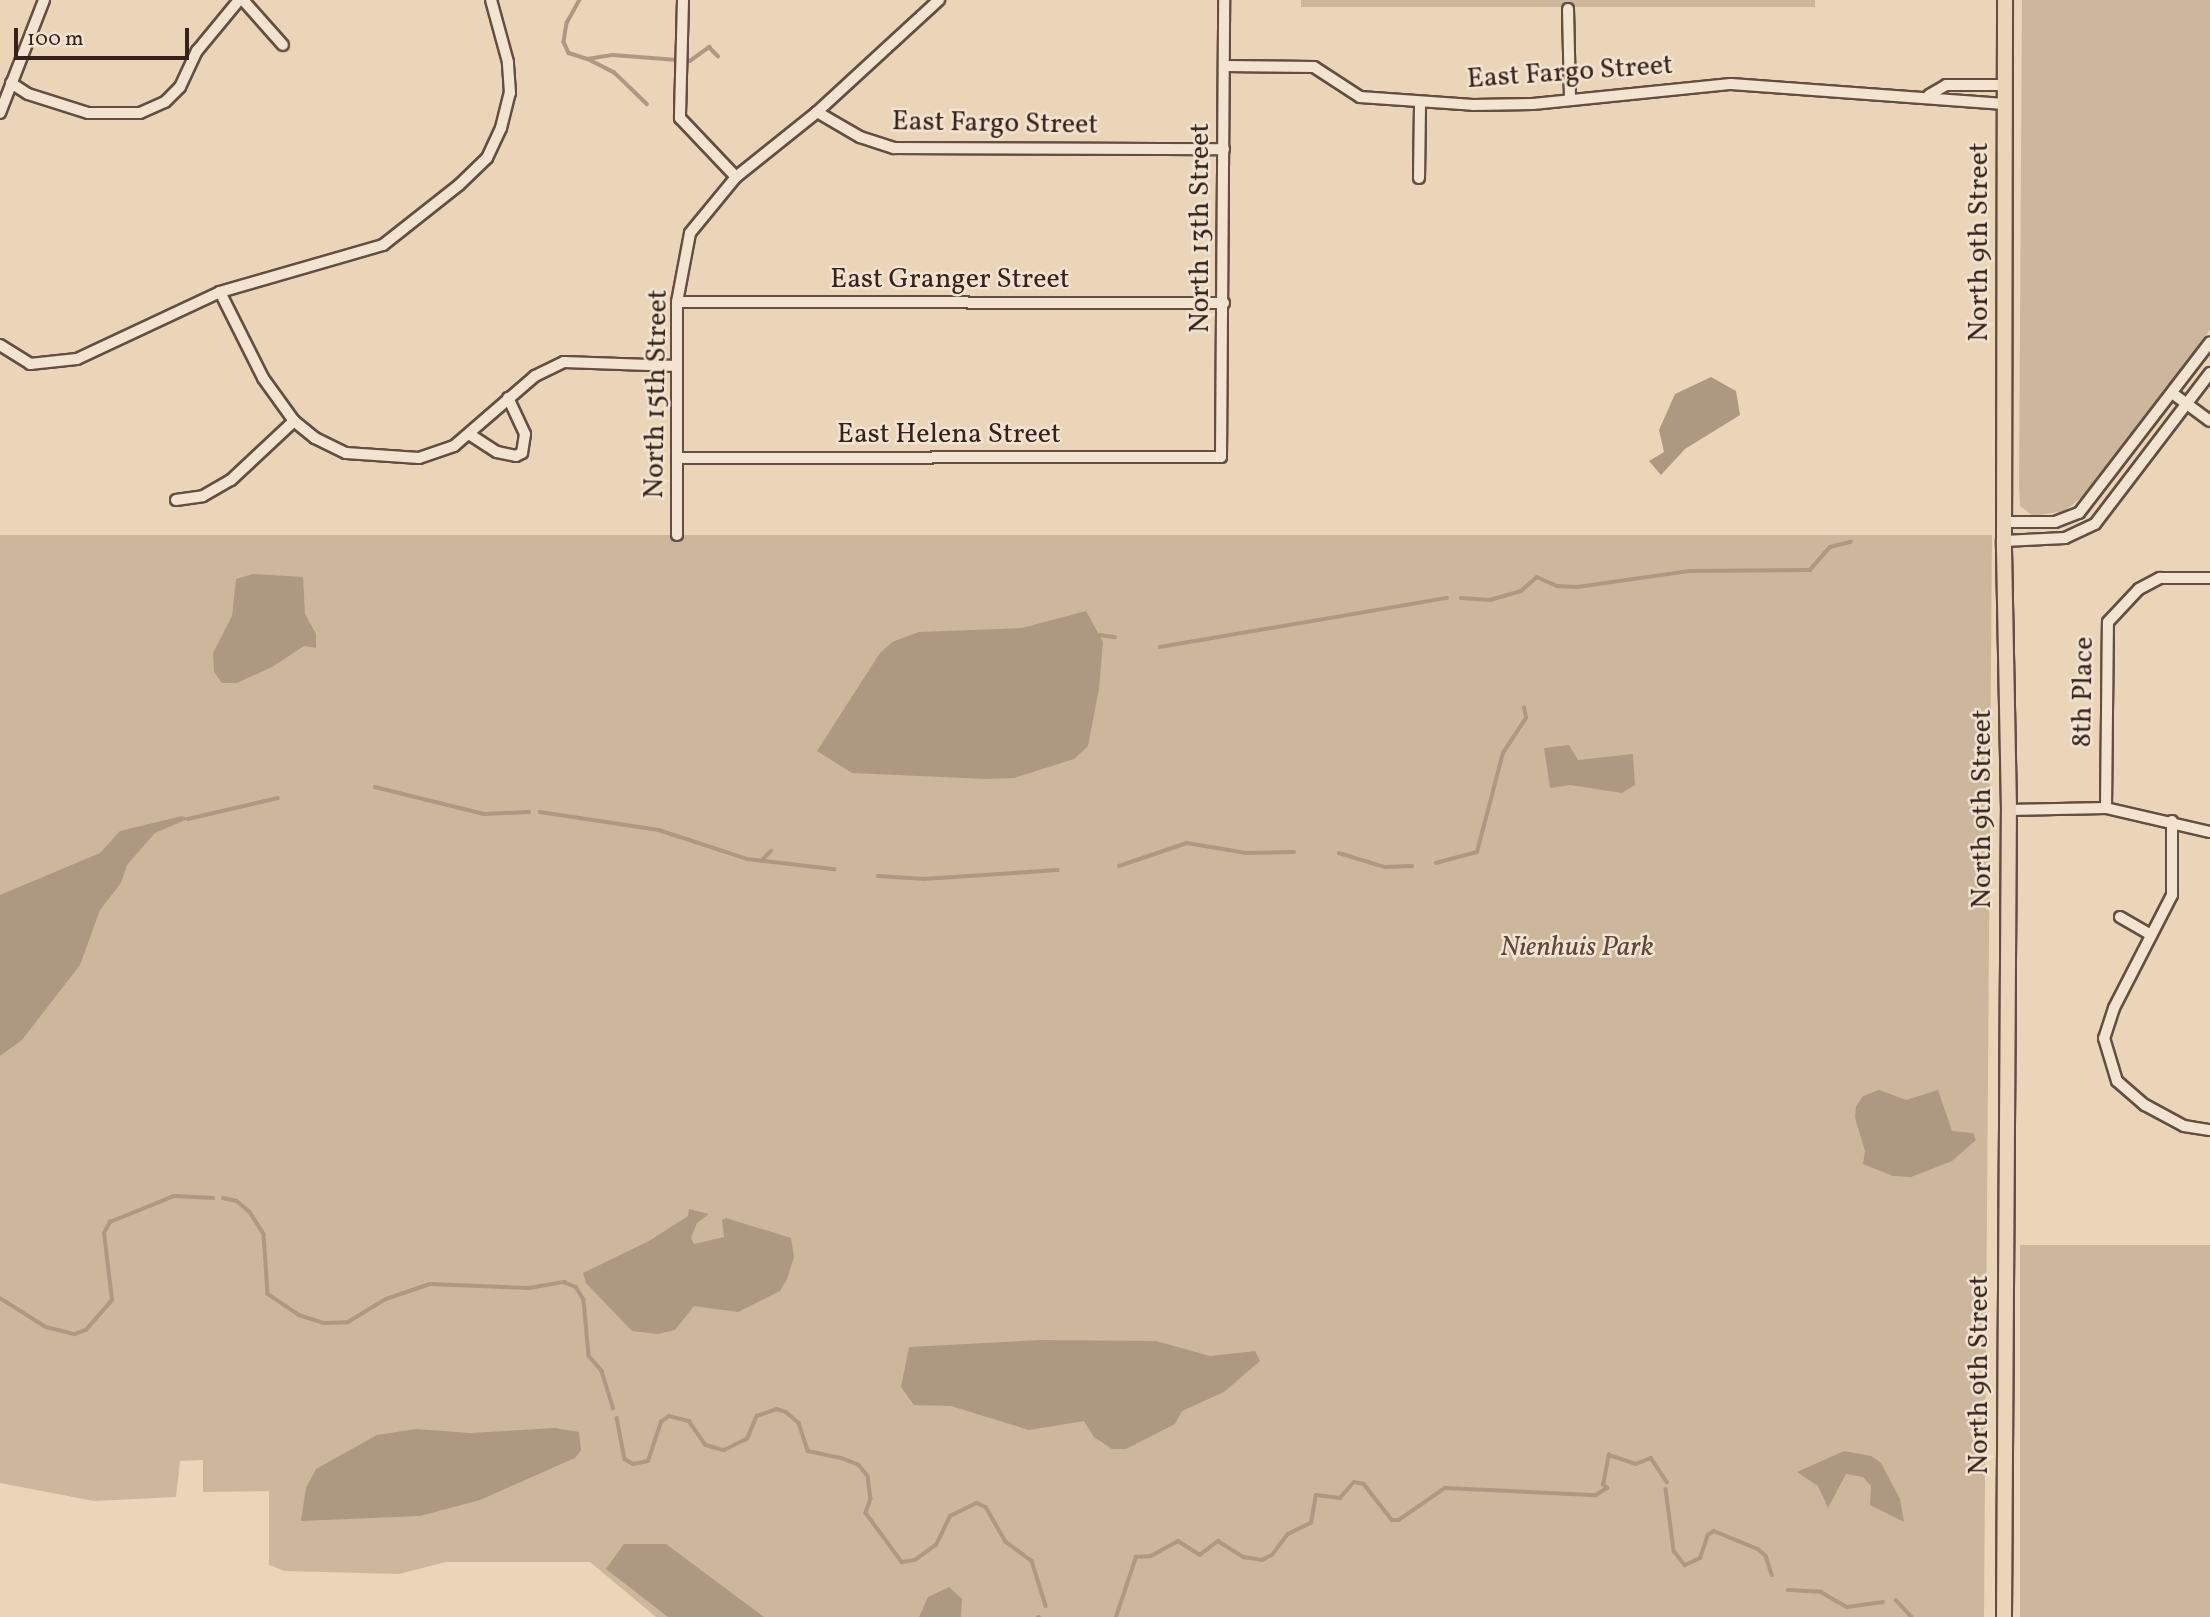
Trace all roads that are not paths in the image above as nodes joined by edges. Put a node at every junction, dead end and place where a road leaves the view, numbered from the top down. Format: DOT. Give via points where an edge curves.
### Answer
graph roads {
  1 [pos="44,0"];
  2 [pos="241,0"];
  3 [pos="491,0"];
  4 [pos="683,0"];
  5 [pos="939,0"];
  6 [pos="1224,0"];
  7 [pos="2005,0"];
  8 [pos="1568,9"];
  9 [pos="283,45"];
  10 [pos="1224,66"];
  11 [pos="11,83"];
  12 [pos="2005,85"];
  13 [pos="1929,95"];
  14 [pos="1570,100"];
  15 [pos="1420,102"];
  16 [pos="2004,104"];
  17 [pos="817,112"];
  18 [pos="0,113"];
  19 [pos="1224,149"];
  20 [pos="736,177"];
  21 [pos="1419,178"];
  22 [pos="219,292"];
  23 [pos="677,303"];
  24 [pos="1223,303"];
  25 [pos="2210,342"];
  26 [pos="4,349"];
  27 [pos="0,363"];
  28 [pos="677,366"];
  29 [pos="2210,373"];
  30 [pos="2172,393"];
  31 [pos="508,398"];
  32 [pos="2186,404"];
  33 [pos="294,421"];
  34 [pos="2210,421"];
  35 [pos="469,434"];
  36 [pos="677,457"];
  37 [pos="1221,457"];
  38 [pos="176,500"];
  39 [pos="2004,522"];
  40 [pos="677,535"];
  41 [pos="2004,541"];
  42 [pos="2210,578"];
  43 [pos="2106,808"];
  44 [pos="2009,810"];
  45 [pos="2172,821"];
  46 [pos="2210,831"];
  47 [pos="2120,917"];
  48 [pos="2151,935"];
  49 [pos="2210,1130"];
  50 [pos="2004,1617"];
  1 -- 11 [label="street"];
  2 -- 9 [label="street"];
  2 -- 11 [label="street" via="197,51 180,87 165,102 140,113 88,113 28,94"];
  3 -- 22 [label="street" via="508,62 510,93 487,158 383,245"];
  4 -- 20 [label="street" via="680,118"];
  5 -- 17 [label="street, North 15th Street"];
  6 -- 10 [label="street, North 13th Street"];
  7 -- 12 [label="main road, North 9th Street"];
  8 -- 14 [label="street"];
  10 -- 15 [label="street, East Fargo Street" via="1314,67 1360,96"];
  10 -- 19 [label="street, North 13th Street"];
  11 -- 18 [label="street"];
  12 -- 13 [label="street, East Fargo Street" via="1946,85"];
  12 -- 16 [label="main road, North 9th Street"];
  13 -- 14 [label="street, East Fargo Street" via="1731,84"];
  13 -- 16 [label="street, East Fargo Street" via="1952,103"];
  14 -- 15 [label="street, East Fargo Street" via="1504,106"];
  15 -- 21 [label="street"];
  16 -- 39 [label="main road, North 9th Street"];
  17 -- 19 [label="street, East Fargo Street" via="860,137 894,148"];
  17 -- 20 [label="street, North 15th Street"];
  19 -- 24 [label="street, North 13th Street"];
  20 -- 23 [label="street, North 15th Street" via="690,233"];
  22 -- 26 [label="street" via="77,359 30,364"];
  22 -- 33 [label="street" via="263,378"];
  23 -- 24 [label="street, East Granger Street"];
  23 -- 28 [label="street, North 15th Street"];
  24 -- 37 [label="street, North 13th Street"];
  25 -- 30 [label="street"];
  26 -- 27 [label="street"];
  28 -- 31 [label="street" via="564,362 535,376"];
  28 -- 36 [label="street, North 15th Street"];
  29 -- 32 [label="street"];
  30 -- 32 [label="street"];
  30 -- 39 [label="street" via="2079,513 2055,522"];
  31 -- 35 [label="street"];
  31 -- 35 [label="street" via="525,434 522,453 497,452"];
  32 -- 34 [label="street"];
  32 -- 41 [label="street" via="2095,524 2065,538"];
  33 -- 35 [label="street" via="346,453 383,458 419,458"];
  33 -- 38 [label="street" via="231,480 204,495"];
  36 -- 37 [label="street, East Helena Street"];
  36 -- 40 [label="street, North 15th Street"];
  39 -- 41 [label="main road, North 9th Street"];
  41 -- 44 [label="main road, North 9th Street"];
  42 -- 43 [label="street, 8th Place" via="2160,578 2139,589 2108,622"];
  43 -- 44 [label="street"];
  43 -- 45 [label="street"];
  44 -- 50 [label="main road, North 9th Street"];
  45 -- 46 [label="street"];
  45 -- 48 [label="street" via="2172,895"];
  47 -- 48 [label="street"];
  48 -- 49 [label="street" via="2104,1038 2117,1080 2145,1105 2184,1126"];
}
